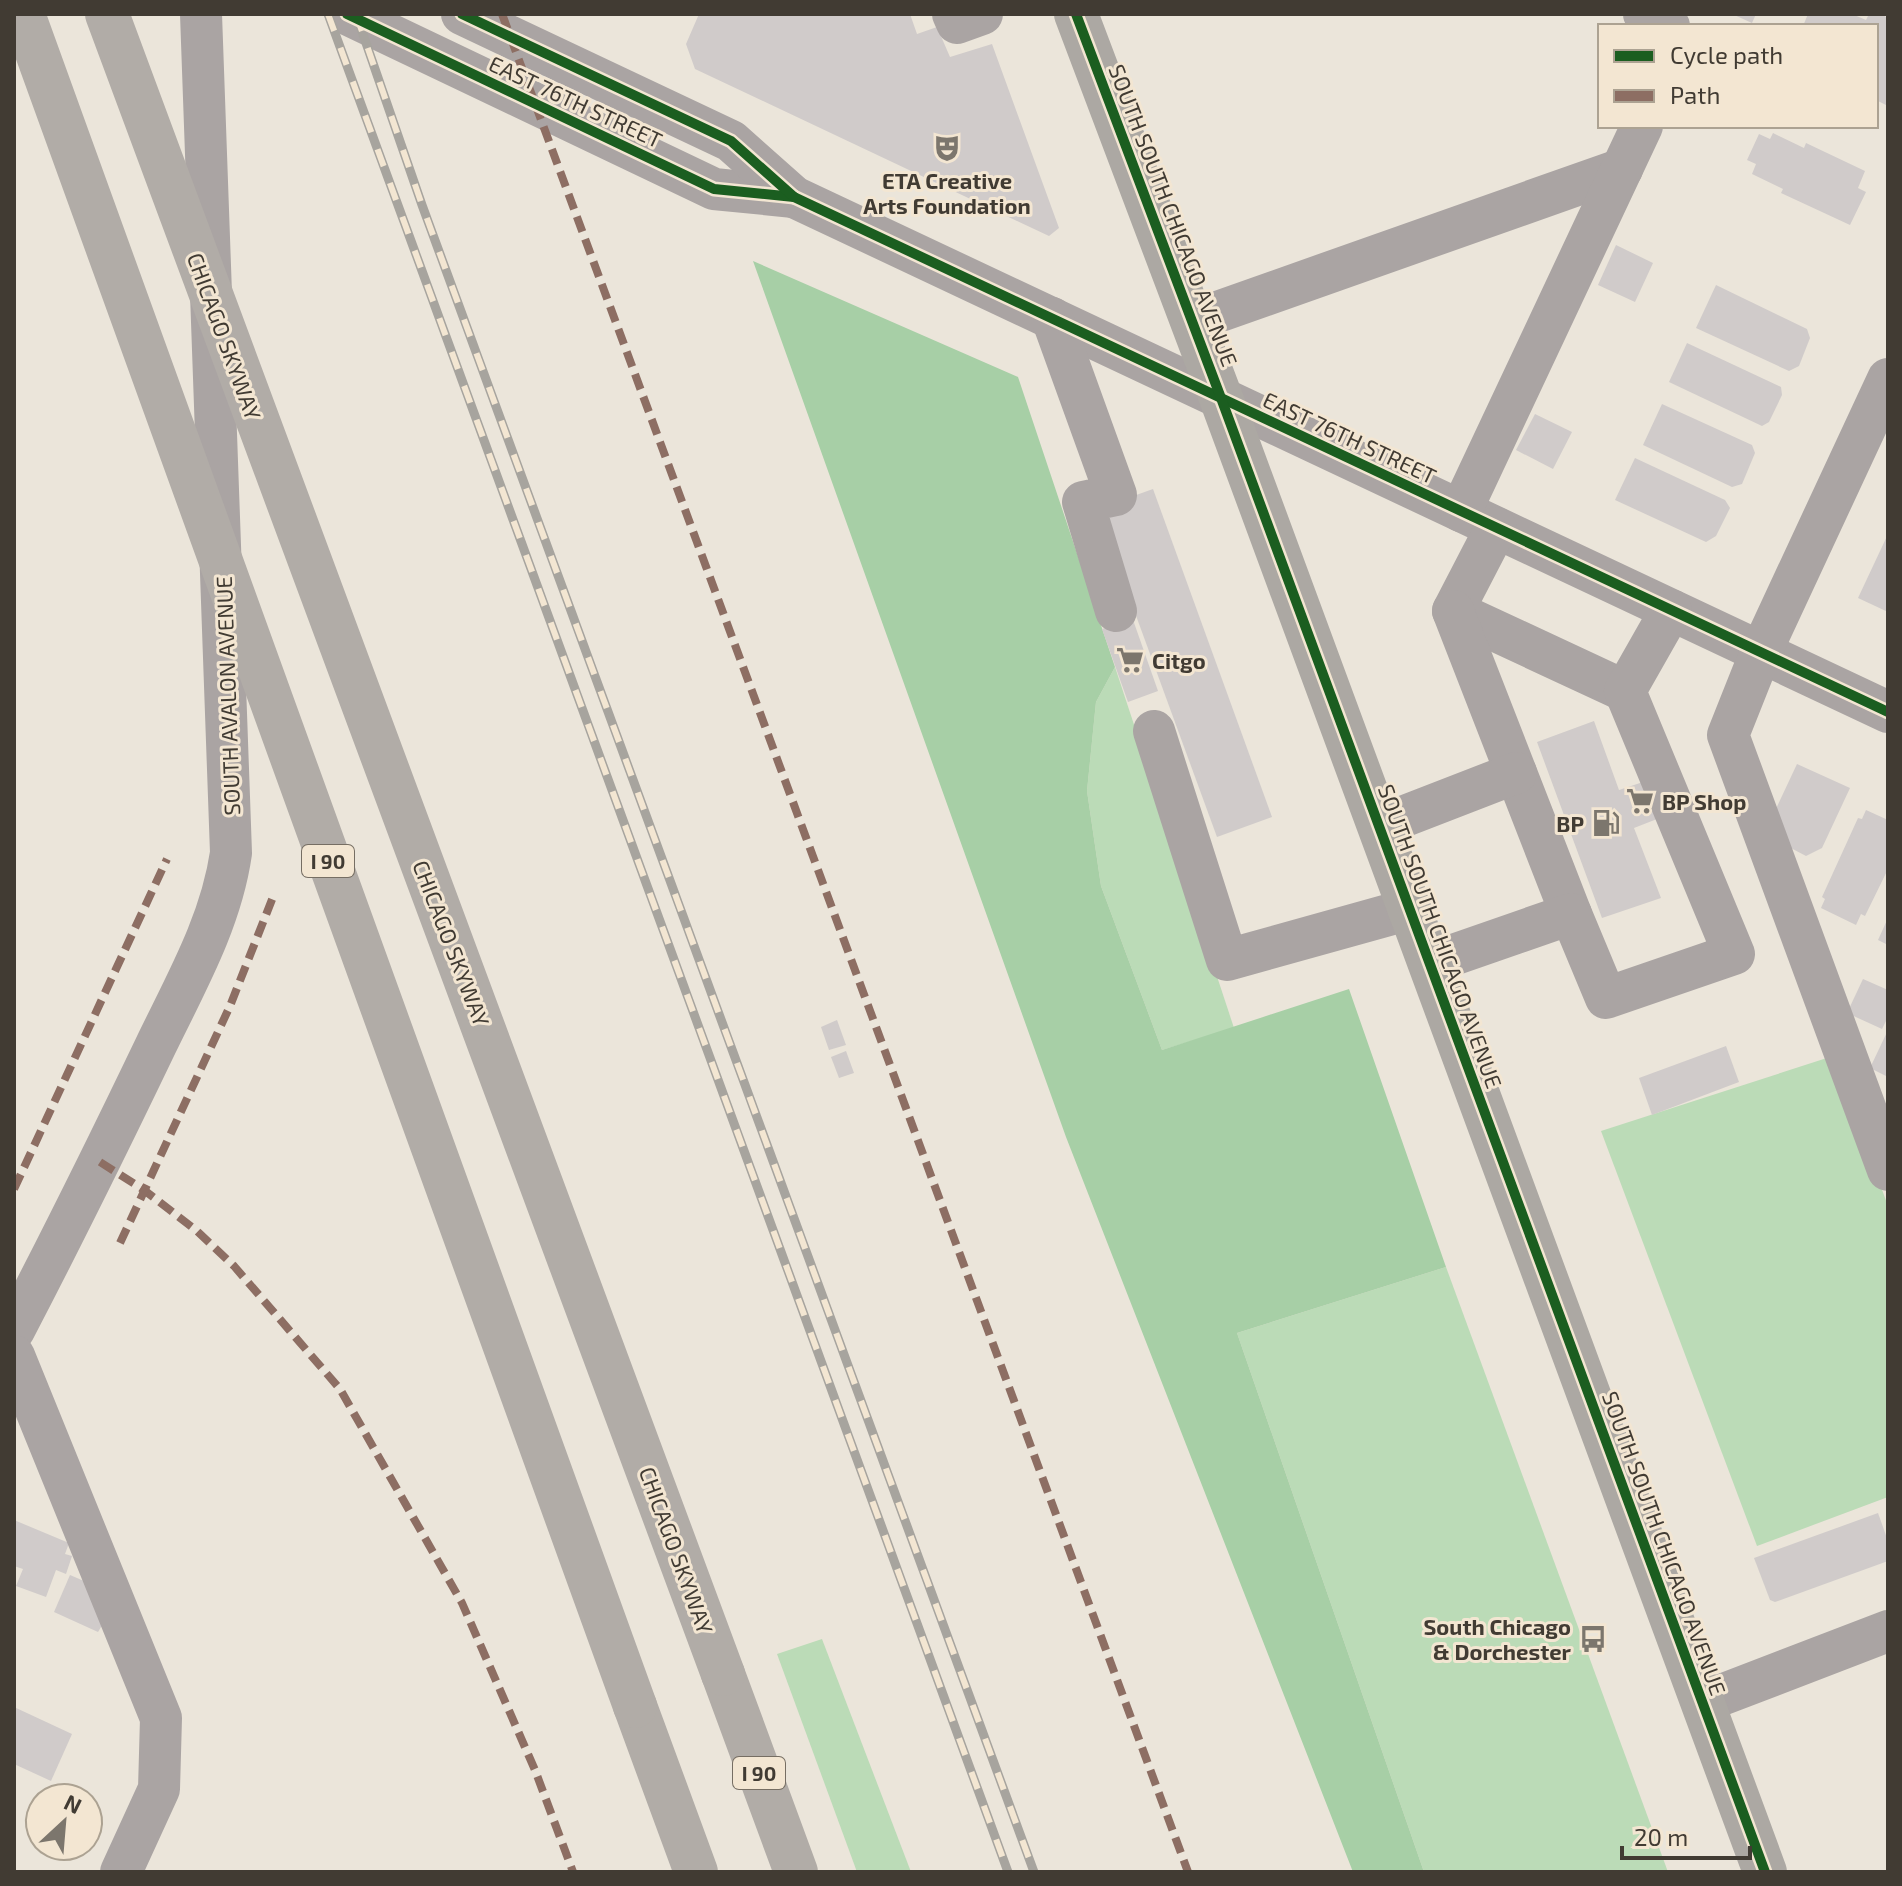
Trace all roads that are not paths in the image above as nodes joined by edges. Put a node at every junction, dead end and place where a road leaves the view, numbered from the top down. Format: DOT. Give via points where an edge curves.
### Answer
graph roads {
  1 [pos="23,14"];
  2 [pos="107,14"];
  3 [pos="201,14"];
  4 [pos="347,14"];
  5 [pos="462,14"];
  6 [pos="953,14"];
  7 [pos="982,14"];
  8 [pos="1076,14"];
  9 [pos="1644,14"];
  10 [pos="1665,24"];
  11 [pos="1641,128"];
  12 [pos="1622,169"];
  13 [pos="794,197"];
  14 [pos="1052,318"];
  15 [pos="1192,321"];
  16 [pos="1888,379"];
  17 [pos="1221,398"];
  18 [pos="1479,520"];
  19 [pos="1671,610"];
  20 [pos="1116,611"];
  21 [pos="1453,611"];
  22 [pos="1761,652"];
  23 [pos="1625,691"];
  24 [pos="1888,712"];
  25 [pos="1154,731"];
  26 [pos="1516,773"];
  27 [pos="1379,826"];
  28 [pos="1410,909"];
  29 [pos="1571,914"];
  30 [pos="1430,963"];
  31 [pos="1871,1085"];
  32 [pos="1888,1170"];
  33 [pos="26,1280"];
  34 [pos="14,1330"];
  35 [pos="14,1356"];
  36 [pos="1888,1631"];
  37 [pos="1703,1702"];
  38 [pos="121,1872"];
  39 [pos="696,1872"];
  40 [pos="796,1872"];
  41 [pos="1765,1872"];
  1 -- 39 [label="highway, I 90, bridge"];
  2 -- 40 [label="highway, CHICAGO SKYWAY / I 90, bridge"];
  3 -- 33 [label="street, SOUTH AVALON AVENUE" via="231,853 227,884 100,1162"];
  4 -- 13 [label="street, EAST 76TH STREET" via="714,189"];
  5 -- 13 [label="street, EAST 76TH STREET" via="731,141"];
  6 -- 7 [label="street" via="957,23"];
  8 -- 15 [label="main road, SOUTH SOUTH CHICAGO AVENUE"];
  9 -- 10 [label="street"];
  11 -- 12 [label="street"];
  12 -- 15 [label="street"];
  12 -- 18 [label="street"];
  13 -- 14 [label="street, EAST 76TH STREET"];
  14 -- 17 [label="street, EAST 76TH STREET"];
  14 -- 20 [label="street" via="1116,495 1083,502"];
  15 -- 17 [label="main road, SOUTH SOUTH CHICAGO AVENUE"];
  16 -- 22 [label="street"];
  17 -- 18 [label="street, EAST 76TH STREET"];
  17 -- 27 [label="main road, SOUTH SOUTH CHICAGO AVENUE"];
  18 -- 19 [label="street, EAST 76TH STREET"];
  18 -- 21 [label="street"];
  19 -- 22 [label="street, EAST 76TH STREET"];
  19 -- 23 [label="street"];
  21 -- 23 [label="street"];
  21 -- 26 [label="street"];
  22 -- 24 [label="street, EAST 76TH STREET"];
  22 -- 31 [label="street" via="1728,735"];
  23 -- 29 [label="street" via="1734,954 1606,998"];
  25 -- 28 [label="street" via="1227,960"];
  26 -- 27 [label="street"];
  26 -- 29 [label="street"];
  27 -- 28 [label="main road, SOUTH SOUTH CHICAGO AVENUE"];
  28 -- 30 [label="main road, SOUTH SOUTH CHICAGO AVENUE"];
  29 -- 30 [label="street"];
  30 -- 37 [label="main road, SOUTH SOUTH CHICAGO AVENUE"];
  31 -- 32 [label="street"];
  33 -- 34 [label="street, SOUTH AVALON AVENUE"];
  35 -- 38 [label="street" via="161,1718 159,1789"];
  36 -- 37 [label="street"];
  37 -- 41 [label="main road, SOUTH SOUTH CHICAGO AVENUE"];
}
